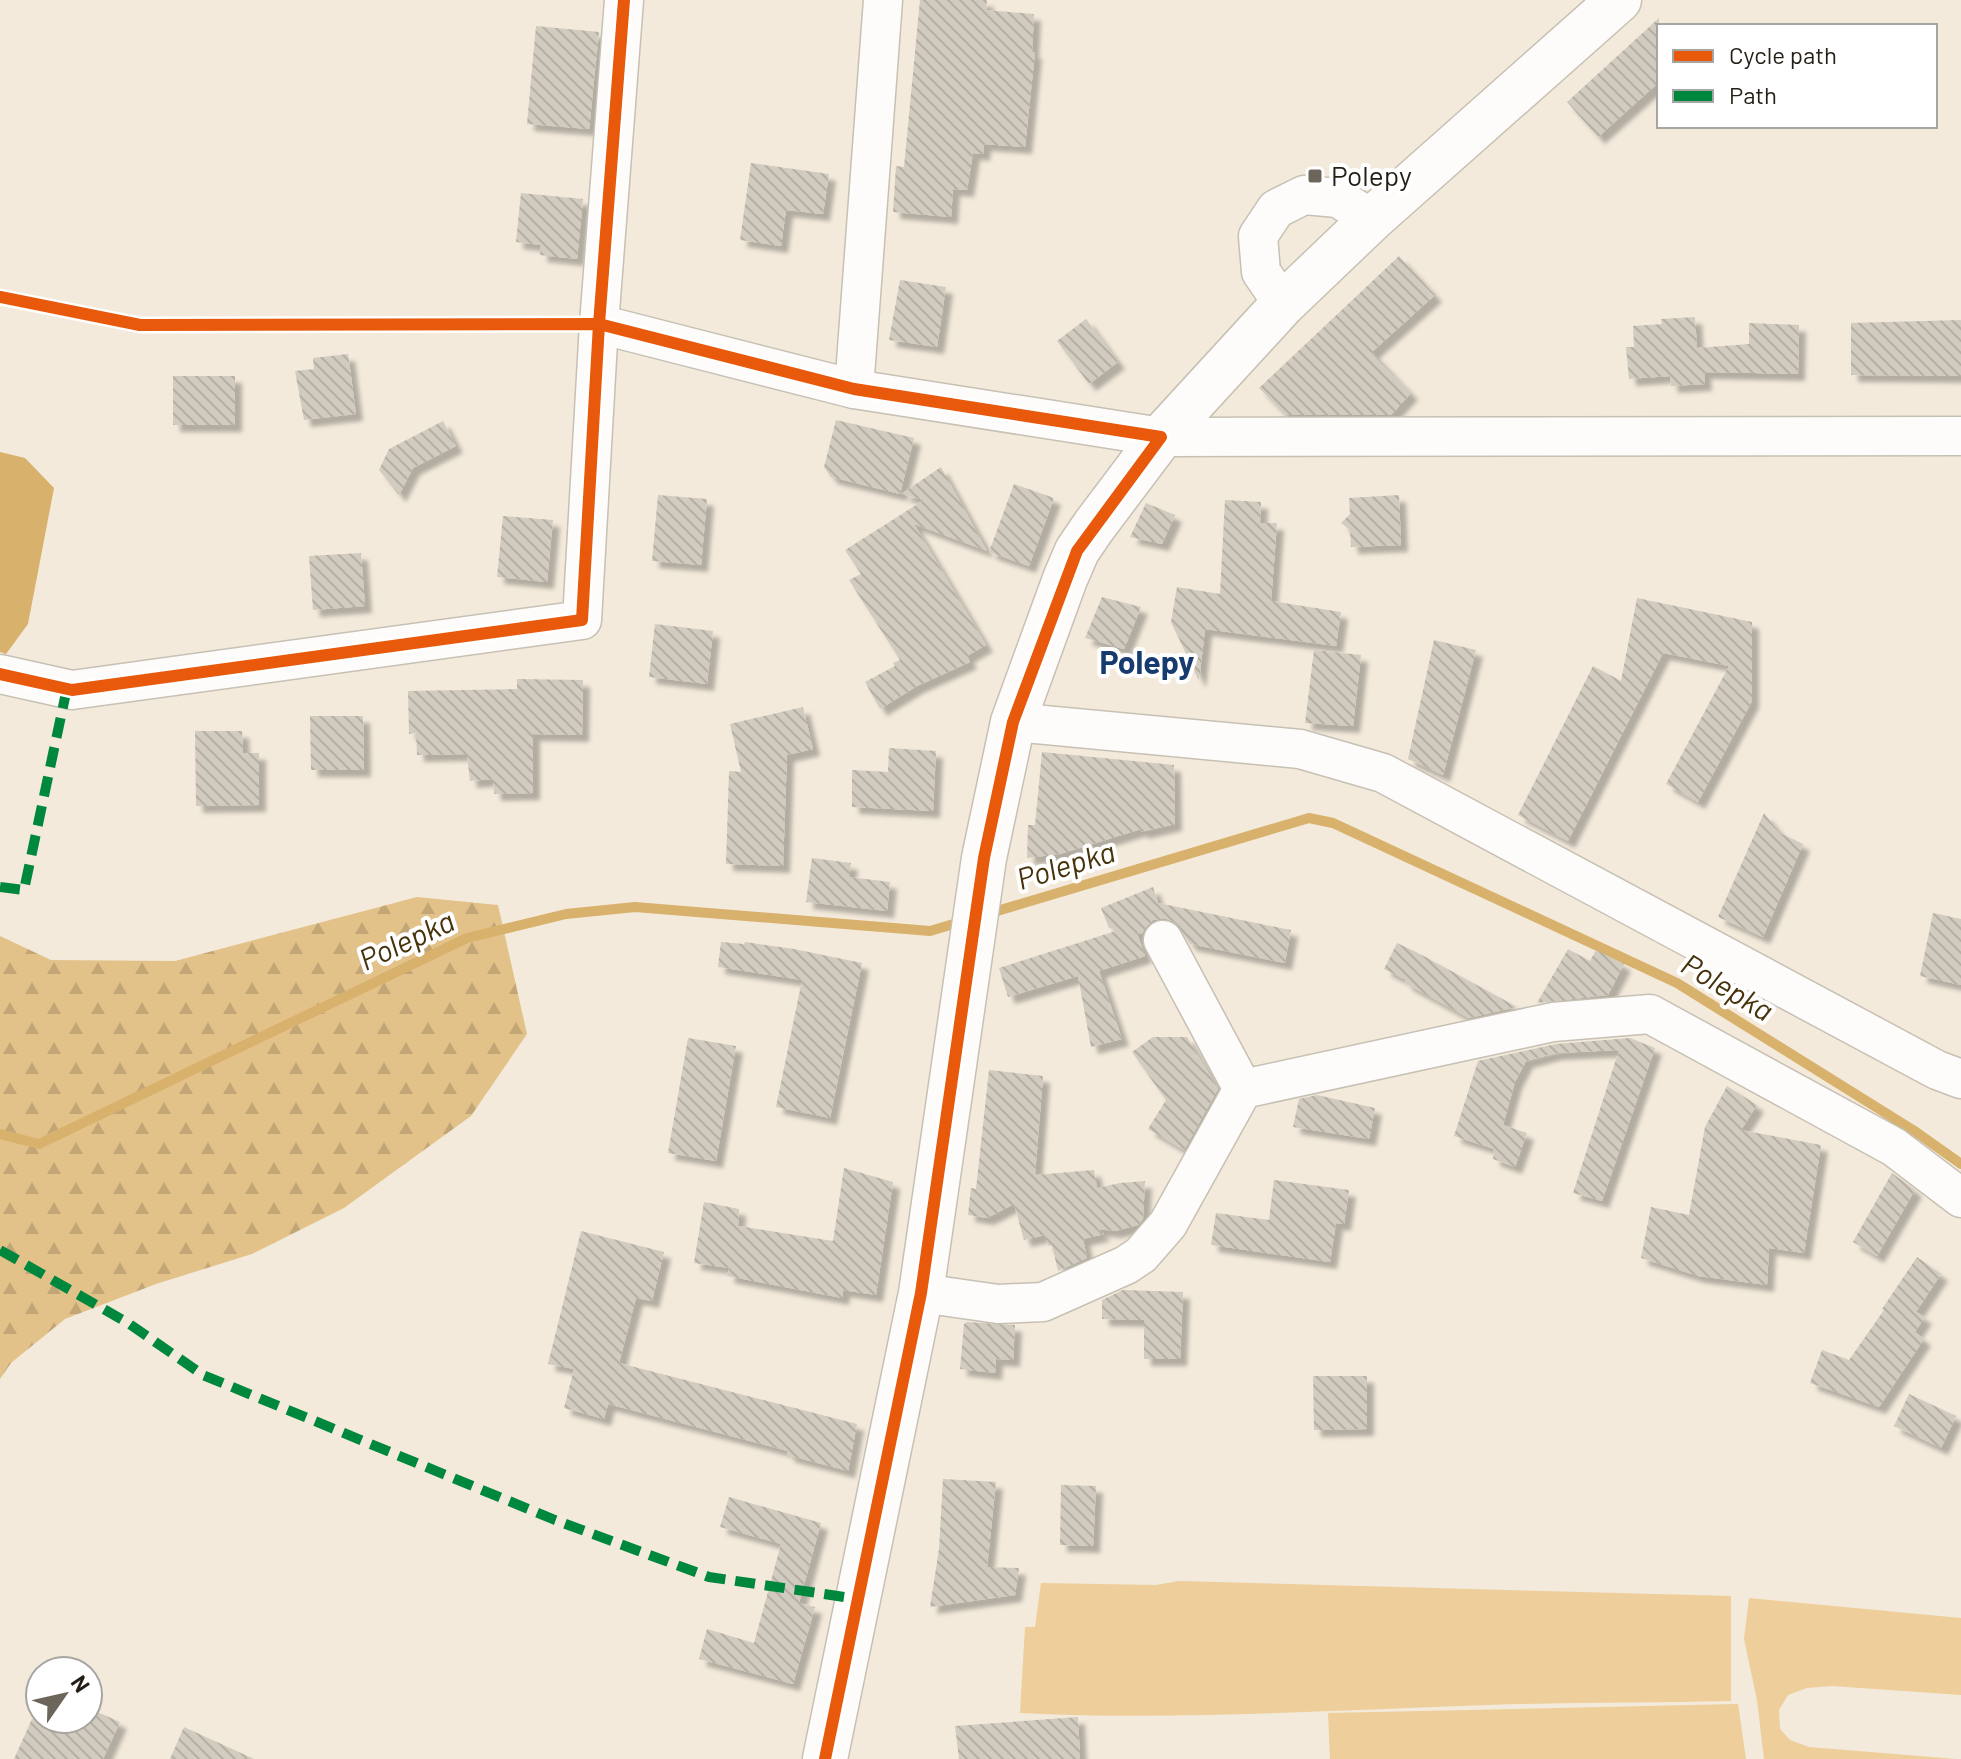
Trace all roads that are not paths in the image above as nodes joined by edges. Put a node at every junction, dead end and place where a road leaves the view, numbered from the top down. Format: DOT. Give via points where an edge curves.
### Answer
graph roads {
  1 [pos="624,0"];
  2 [pos="883,0"];
  3 [pos="1619,0"];
  4 [pos="1372,219"];
  5 [pos="1283,304"];
  6 [pos="599,324"];
  7 [pos="854,389"];
  8 [pos="1961,436"];
  9 [pos="1161,437"];
  10 [pos="0,674"];
  11 [pos="1013,722"];
  12 [pos="1163,940"];
  13 [pos="1961,1079"];
  14 [pos="1243,1089"];
  15 [pos="1961,1198"];
  16 [pos="921,1293"];
  17 [pos="825,1759"];
  1 -- 6 [label="street"];
  2 -- 7 [label="street"];
  3 -- 4 [label="street"];
  4 -- 5 [label="street"];
  4 -- 5 [label="street" via="1338,198 1304,195 1276,209 1258,236 1261,272"];
  5 -- 9 [label="street"];
  6 -- 7 [label="street"];
  6 -- 10 [label="street" via="582,620 72,690"];
  7 -- 9 [label="street"];
  8 -- 9 [label="street"];
  9 -- 11 [label="street" via="1077,551"];
  11 -- 13 [label="street" via="1300,749 1383,773"];
  11 -- 16 [label="street" via="984,858"];
  12 -- 14 [label="street"];
  14 -- 15 [label="street" via="1553,1022 1650,1014 1894,1147"];
  14 -- 16 [label="street" via="1168,1224 1134,1260 1043,1302 998,1304"];
  16 -- 17 [label="street"];
}
